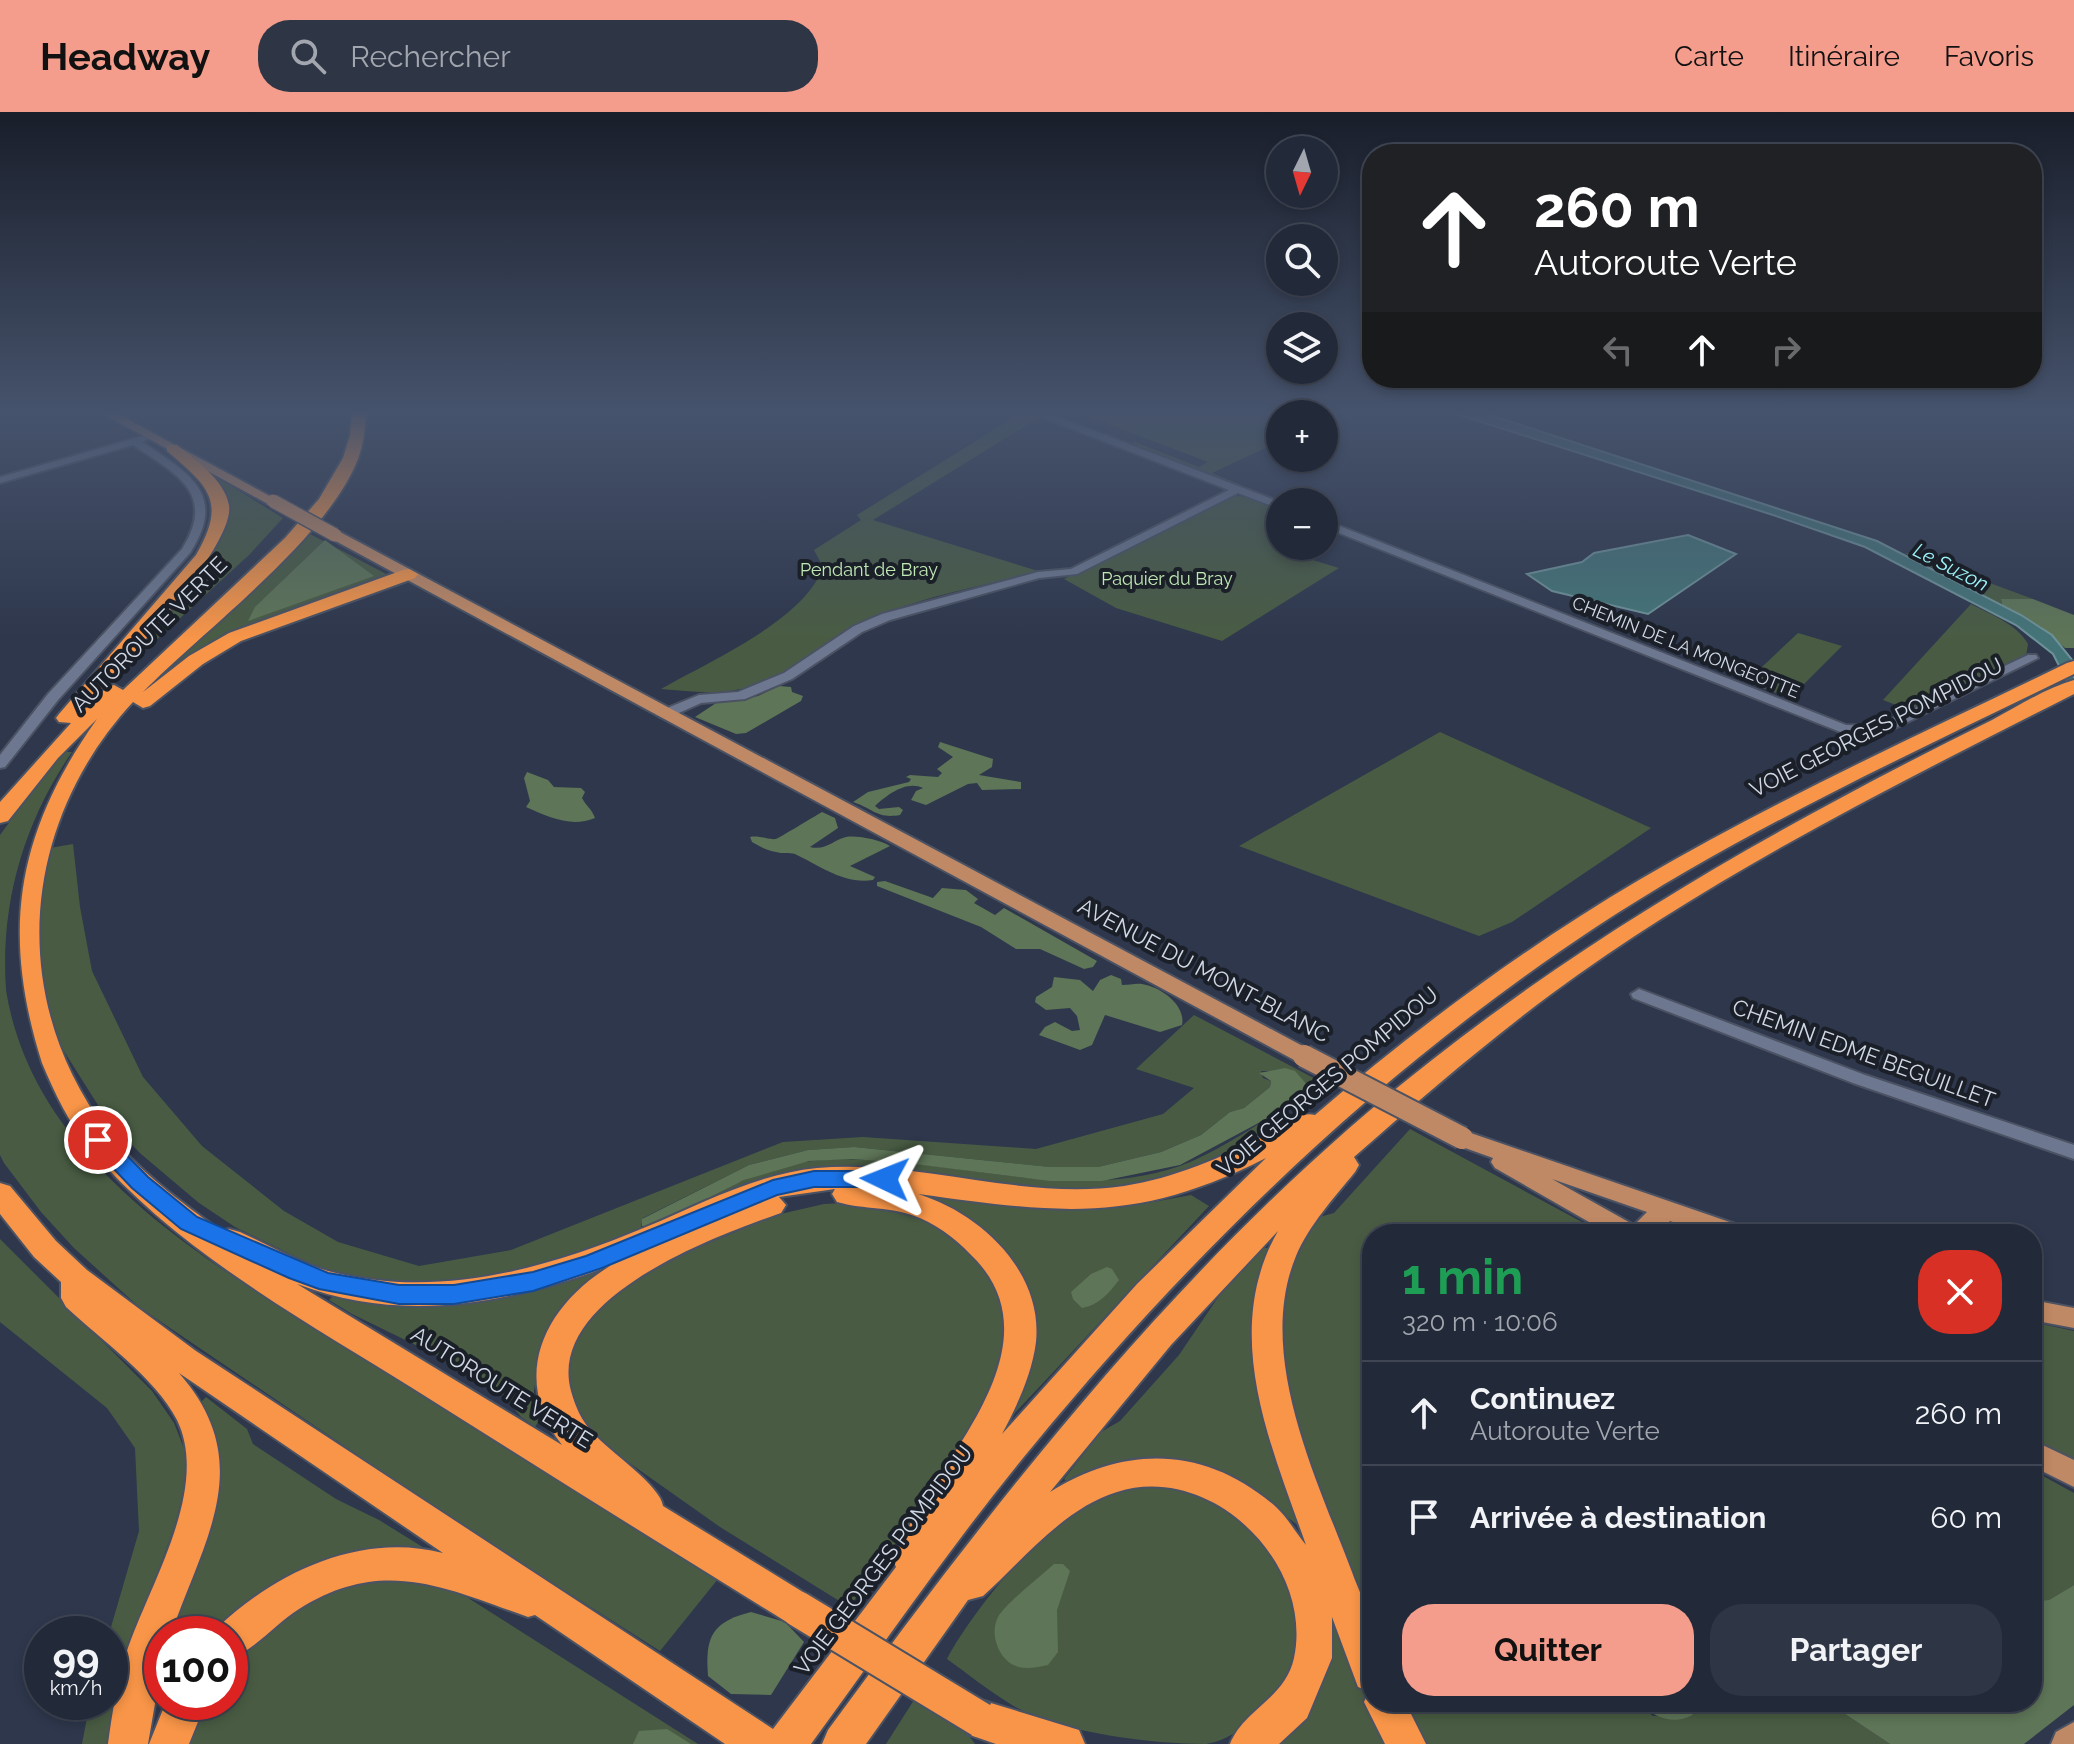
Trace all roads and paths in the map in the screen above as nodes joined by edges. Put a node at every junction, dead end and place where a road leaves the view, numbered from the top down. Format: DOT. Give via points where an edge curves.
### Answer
graph roads {
  1 [pos="195,487"];
  2 [pos="216,487"];
  3 [pos="247,487"];
  4 [pos="315,487"];
  5 [pos="331,487"];
  6 [pos="1230,487"];
  7 [pos="1237,490"];
  8 [pos="1266,501"];
  9 [pos="1338,529"];
  10 [pos="409,574"];
  11 [pos="2032,658"];
  12 [pos="2074,667"];
  13 [pos="2074,686"];
  14 [pos="665,714"];
  15 [pos="0,764"];
  16 [pos="0,805"];
  17 [pos="0,816"];
  18 [pos="31,845"];
  19 [pos="1639,994"];
  20 [pos="1355,1096"];
  21 [pos="1394,1106"];
  22 [pos="1462,1138"];
  23 [pos="2074,1152"];
  24 [pos="0,1194"];
  25 [pos="1664,1211"];
  26 [pos="189,1223"];
  27 [pos="1612,1224"];
  28 [pos="1650,1224"];
  29 [pos="1704,1224"];
  30 [pos="76,1278"];
  31 [pos="2042,1312"];
  32 [pos="2074,1318"];
  33 [pos="2042,1457"];
  34 [pos="2074,1474"];
  35 [pos="679,1536"];
  36 [pos="885,1610"];
  37 [pos="934,1613"];
  38 [pos="568,1615"];
  39 [pos="248,1626"];
  40 [pos="1362,1647"];
  41 [pos="1389,1712"];
  42 [pos="179,1720"];
  43 [pos="981,1720"];
  44 [pos="2074,1739"];
  45 [pos="128,1744"];
  46 [pos="169,1744"];
  47 [pos="760,1744"];
  48 [pos="787,1744"];
  49 [pos="842,1744"];
  50 [pos="1020,1744"];
  51 [pos="1065,1744"];
  52 [pos="1250,1744"];
  53 [pos="1406,1744"];
  54 [pos="2068,1744"];
  1 -- 15 [label="street" via="203,518 186,551 53,697"];
  2 -- 16 [label="highway" via="221,516 215,536 190,573 27,764"];
  3 -- 10 [label="main road, AVENUE DU MONT-BLANC, bridge"];
  4 -- 17 [label="highway, AUTOROUTE VERTE" via="257,557 89,715"];
  5 -- 18 [label="highway, AUTOROUTE VERTE" via="314,515 273,559 108,719 55,794"];
  6 -- 7 [label="street"];
  7 -- 8 [label="street"];
  7 -- 14 [label="street" via="1073,572 1038,575 886,617 858,629 788,676 740,696 699,699"];
  9 -- 11 [label="street, CHEMIN DE LA MONGEOTTE" via="1843,729 1880,730"];
  10 -- 14 [label="main road, AVENUE DU MONT-BLANC"];
  10 -- 18 [label="highway" via="253,630 182,670 101,744"];
  12 -- 20 [label="highway, VOIE GEORGES POMPIDOU" via="1769,818 1643,889 1514,972"];
  13 -- 21 [label="highway" via="1854,797 1707,880 1541,990"];
  14 -- 22 [label="main road, AVENUE DU MONT-BLANC, bridge"];
  18 -- 26 [label="highway, AUTOROUTE VERTE" via="17,897 13,957 34,1035 53,1076 98,1140"];
  19 -- 23 [label="street, CHEMIN EDME BEGUILLET" via="1872,1084"];
  20 -- 26 [label="highway" via="1239,1162 1148,1193 1052,1200 885,1179 814,1179 755,1194 557,1275 476,1292 399,1295 338,1285"];
  20 -- 36 [label="highway, VOIE GEORGES POMPIDOU" via="1264,1175 1107,1337"];
  21 -- 37 [label="highway" via="1286,1201 1132,1366"];
  21 -- 40 [label="highway" via="1300,1219 1278,1261 1267,1318 1281,1424"];
  22 -- 25 [label="main road, AVENUE DU MONT-BLANC"];
  22 -- 27 [label="main road"];
  24 -- 30 [label="highway"];
  25 -- 28 [label="main road"];
  25 -- 29 [label="main road, AVENUE DU MONT-BLANC"];
  26 -- 35 [label="highway, AUTOROUTE VERTE" via="268,1282"];
  30 -- 38 [label="highway" via="185,1360"];
  30 -- 45 [label="highway" via="77,1298 190,1411 204,1466 196,1512 145,1654"];
  31 -- 32 [label="main road"];
  33 -- 34 [label="main road"];
  35 -- 36 [label="highway" via="562,1418 551,1368 572,1316 599,1288 631,1267 762,1208 834,1194 876,1195 915,1204 954,1222 995,1258 1016,1299 1020,1348 1002,1406 933,1517"];
  35 -- 43 [label="highway, AUTOROUTE VERTE, bridge"];
  36 -- 48 [label="highway, VOIE GEORGES POMPIDOU"];
  37 -- 49 [label="highway"];
  37 -- 52 [label="highway" via="1036,1523 1085,1488 1145,1472 1204,1481 1241,1500 1272,1525 1297,1560 1311,1595 1314,1655 1304,1683 1279,1722"];
  38 -- 39 [label="highway" via="444,1570 376,1565 330,1575 272,1605"];
  38 -- 47 [label="highway"];
  41 -- 53 [label="highway"];
  42 -- 46 [label="highway"];
  43 -- 50 [label="highway, AUTOROUTE VERTE"];
  43 -- 51 [label="highway"];
  44 -- 54 [label="main road"];
}
